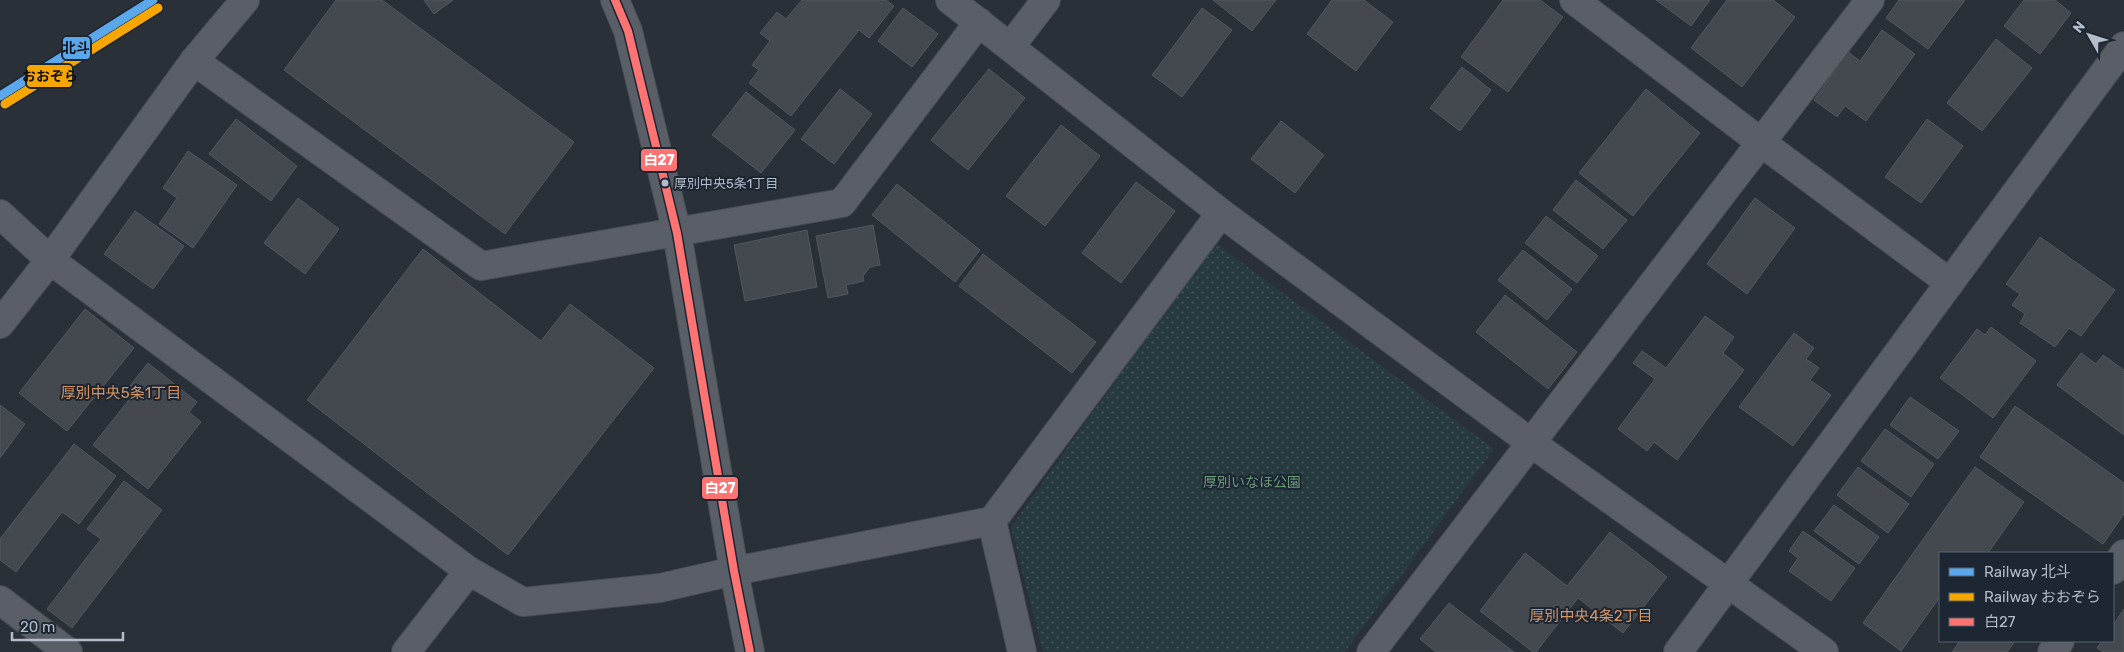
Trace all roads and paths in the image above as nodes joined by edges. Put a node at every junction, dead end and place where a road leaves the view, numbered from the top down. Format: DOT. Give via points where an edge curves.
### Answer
graph roads {
  1 [pos="245,0"];
  2 [pos="615,0"];
  3 [pos="950,0"];
  4 [pos="1046,0"];
  5 [pos="1574,0"];
  6 [pos="1870,0"];
  7 [pos="979,22"];
  8 [pos="2124,46"];
  9 [pos="1010,47"];
  10 [pos="194,61"];
  11 [pos="1762,143"];
  12 [pos="1221,213"];
  13 [pos="0,214"];
  14 [pos="677,233"];
  15 [pos="50,260"];
  16 [pos="1950,283"];
  17 [pos="0,324"];
  18 [pos="1530,442"];
  19 [pos="992,521"];
  20 [pos="2124,554"];
  21 [pos="2114,569"];
  22 [pos="469,571"];
  23 [pos="734,571"];
  24 [pos="1729,584"];
  25 [pos="0,600"];
  26 [pos="68,652"];
  27 [pos="406,652"];
  28 [pos="750,652"];
  29 [pos="1022,652"];
  30 [pos="1371,652"];
  31 [pos="1678,652"];
  32 [pos="1824,652"];
  1 -- 10 [label="street"];
  2 -- 14 [label="street" via="628,32"];
  3 -- 7 [label="street"];
  4 -- 9 [label="street"];
  5 -- 11 [label="street"];
  6 -- 11 [label="street"];
  7 -- 9 [label="street"];
  7 -- 14 [label="street" via="842,203"];
  8 -- 16 [label="street"];
  9 -- 12 [label="street"];
  10 -- 14 [label="street" via="482,266"];
  10 -- 15 [label="street"];
  11 -- 16 [label="street"];
  11 -- 18 [label="street"];
  12 -- 18 [label="street"];
  12 -- 19 [label="street"];
  13 -- 15 [label="street"];
  14 -- 23 [label="street"];
  15 -- 17 [label="street"];
  15 -- 22 [label="street"];
  16 -- 24 [label="street"];
  18 -- 24 [label="street"];
  18 -- 30 [label="street"];
  19 -- 23 [label="street"];
  19 -- 29 [label="street"];
  20 -- 21 [label="street"];
  22 -- 23 [label="street" via="523,602 660,588"];
  22 -- 27 [label="street"];
  23 -- 28 [label="street"];
  24 -- 31 [label="street"];
  24 -- 32 [label="street"];
  25 -- 26 [label="street"];
}
